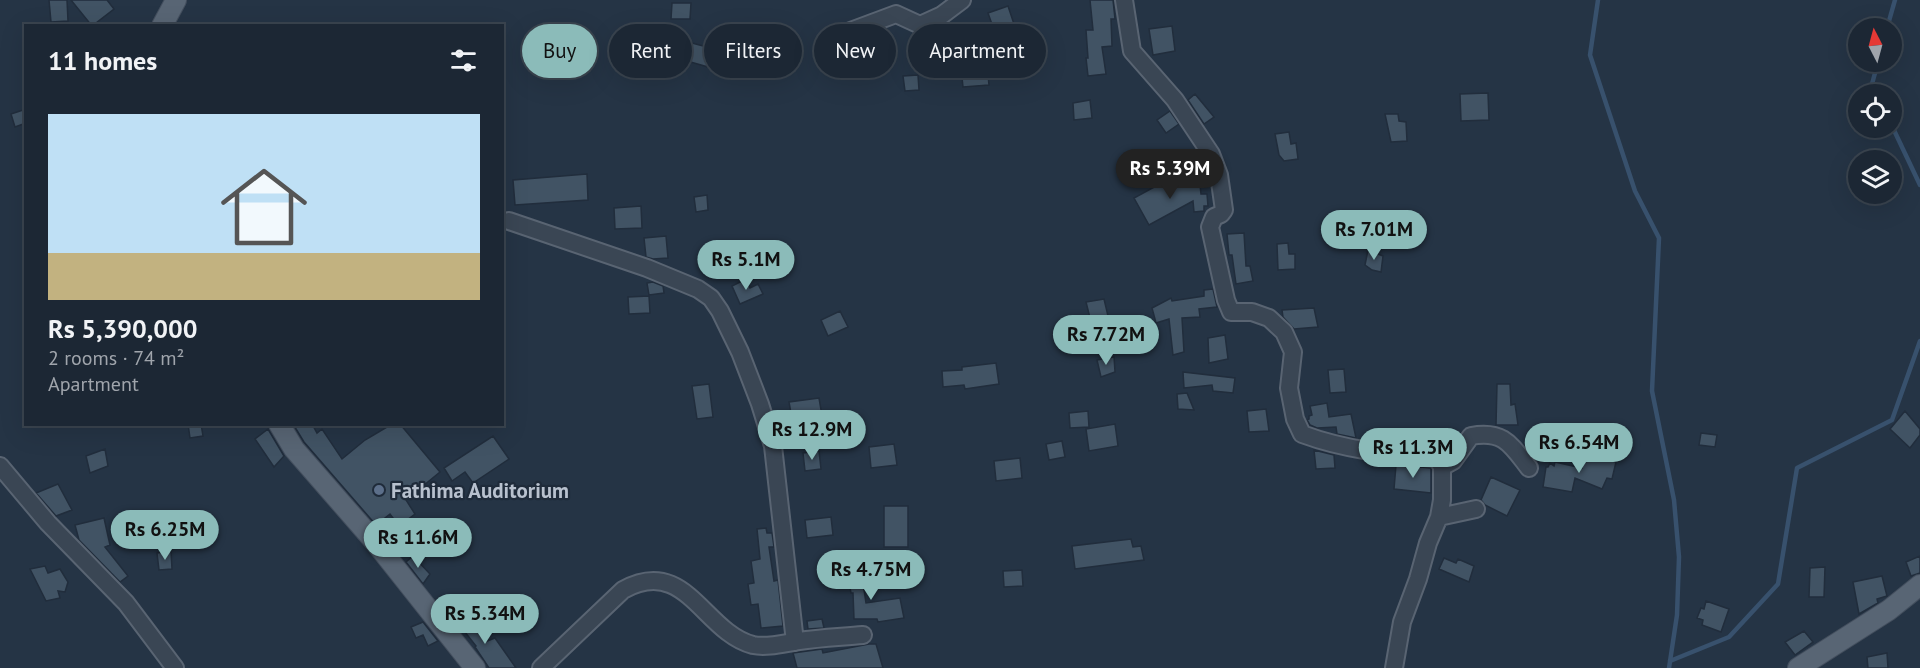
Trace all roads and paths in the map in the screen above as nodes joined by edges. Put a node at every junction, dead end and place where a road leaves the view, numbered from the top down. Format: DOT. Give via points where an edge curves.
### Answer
graph roads {
  1 [pos="176,0"];
  2 [pos="962,0"];
  3 [pos="1124,0"];
  4 [pos="163,24"];
  5 [pos="869,24"];
  6 [pos="510,221"];
  7 [pos="280,426"];
  8 [pos="0,466"];
  9 [pos="1442,467"];
  10 [pos="1529,468"];
  11 [pos="1476,508"];
  12 [pos="1439,517"];
  13 [pos="1920,585"];
  14 [pos="863,635"];
  15 [pos="795,642"];
  16 [pos="175,668"];
  17 [pos="475,668"];
  18 [pos="541,668"];
  19 [pos="1394,668"];
  20 [pos="1798,668"];
  1 -- 4 [label="main road"];
  2 -- 5 [label="street" via="921,25 896,14"];
  3 -- 9 [label="street" via="1132,51 1175,100 1211,154 1219,175 1224,210 1214,217 1210,227 1231,312 1252,312 1269,318 1284,332 1293,352 1289,388 1302,434 1357,449 1437,458"];
  6 -- 15 [label="street" via="698,289 720,311 740,352 773,446"];
  7 -- 17 [label="main road" via="294,449 375,542"];
  8 -- 16 [label="street" via="48,523 126,603"];
  9 -- 10 [label="street" via="1453,461 1471,436 1486,433 1506,440"];
  9 -- 12 [label="street"];
  11 -- 12 [label="street"];
  12 -- 19 [label="street" via="1402,622"];
  13 -- 20 [label="main road" via="1890,610"];
  14 -- 15 [label="street"];
  15 -- 18 [label="street" via="754,645 724,630 693,598 666,583 637,582 623,590"];
}
